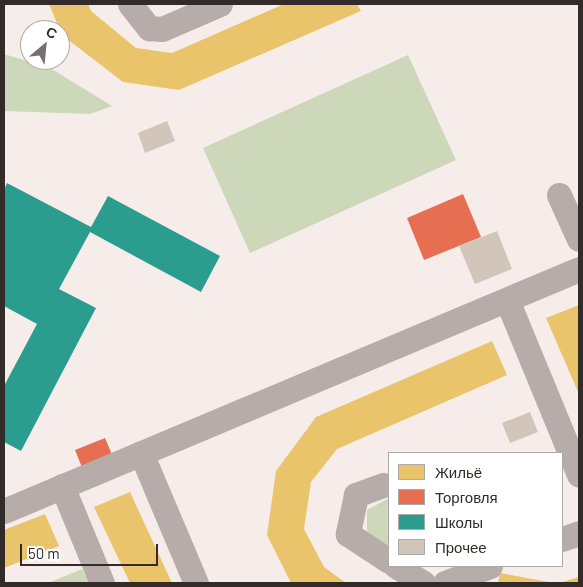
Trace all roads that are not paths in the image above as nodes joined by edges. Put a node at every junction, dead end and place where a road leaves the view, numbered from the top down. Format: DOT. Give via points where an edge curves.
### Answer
graph roads {
  1 [pos="130,4"];
  2 [pos="220,4"];
  3 [pos="560,195"];
  4 [pos="579,239"];
  5 [pos="579,269"];
  6 [pos="507,300"];
  7 [pos="141,452"];
  8 [pos="579,475"];
  9 [pos="383,485"];
  10 [pos="62,486"];
  11 [pos="4,511"];
  12 [pos="579,533"];
  13 [pos="563,539"];
  14 [pos="388,560"];
  15 [pos="398,567"];
  16 [pos="487,567"];
  17 [pos="102,583"];
  18 [pos="196,583"];
  19 [pos="438,583"];
  1 -- 2 [label="street" via="149,28 162,29"];
  3 -- 4 [label="street"];
  5 -- 6 [label="street"];
  6 -- 7 [label="street"];
  6 -- 8 [label="street"];
  7 -- 10 [label="street"];
  7 -- 18 [label="street"];
  9 -- 14 [label="street" via="356,495 348,534"];
  10 -- 11 [label="street"];
  10 -- 17 [label="street"];
  12 -- 13 [label="street"];
  15 -- 19 [label="street"];
  16 -- 19 [label="street"];
}
